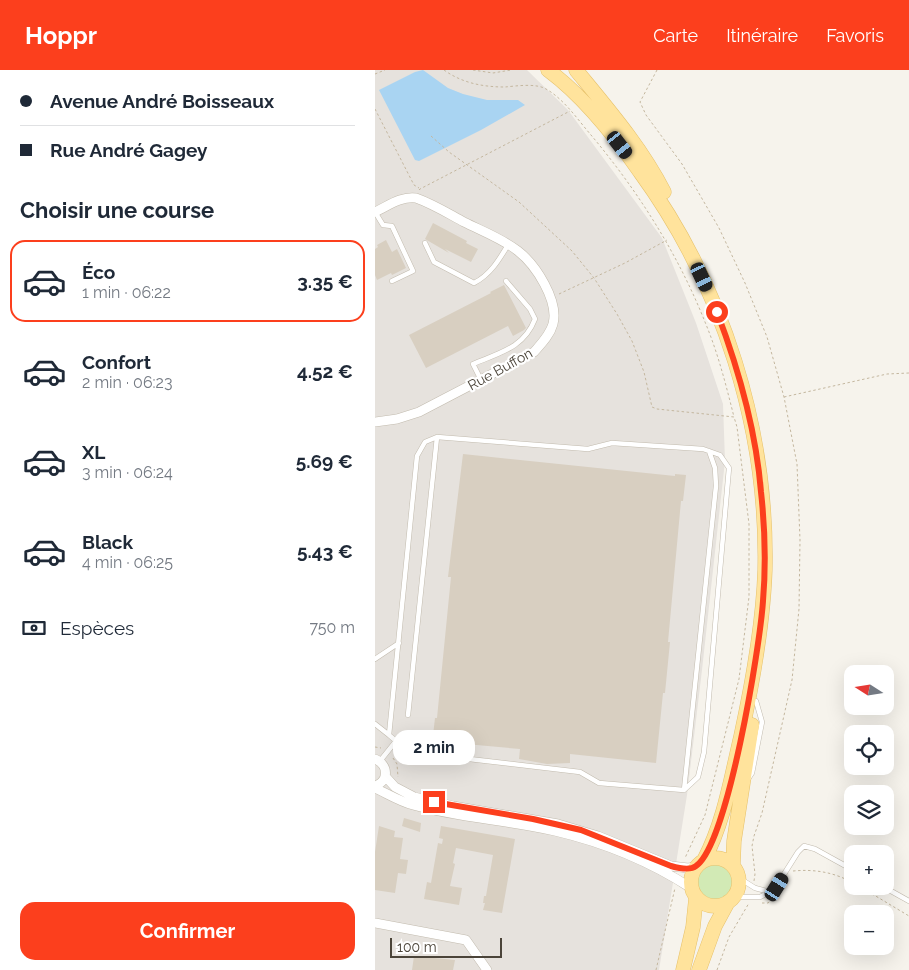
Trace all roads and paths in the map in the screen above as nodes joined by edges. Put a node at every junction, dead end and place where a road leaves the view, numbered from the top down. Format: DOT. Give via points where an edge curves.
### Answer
graph roads {
  1 [pos="385,70"];
  2 [pos="444,70"];
  3 [pos="473,70"];
  4 [pos="511,70"];
  5 [pos="547,70"];
  6 [pos="576,70"];
  7 [pos="375,74"];
  8 [pos="375,109"];
  9 [pos="570,111"];
  10 [pos="431,136"];
  11 [pos="468,165"];
  12 [pos="420,188"];
  13 [pos="416,198"];
  14 [pos="375,212"];
  15 [pos="667,240"];
  16 [pos="425,243"];
  17 [pos="508,244"];
  18 [pos="594,278"];
  19 [pos="392,281"];
  20 [pos="506,281"];
  21 [pos="551,297"];
  22 [pos="909,373"];
  23 [pos="481,380"];
  24 [pos="784,397"];
  25 [pos="734,417"];
  26 [pos="375,422"];
  27 [pos="437,437"];
  28 [pos="709,451"];
  29 [pos="399,643"];
  30 [pos="375,660"];
  31 [pos="408,715"];
  32 [pos="375,724"];
  33 [pos="389,735"];
  34 [pos="396,741"];
  35 [pos="375,746"];
  36 [pos="381,748"];
  37 [pos="393,758"];
  38 [pos="378,760"];
  39 [pos="385,776"];
  40 [pos="399,781"];
  41 [pos="375,787"];
  42 [pos="684,790"];
  43 [pos="699,864"];
  44 [pos="733,865"];
  45 [pos="844,865"];
  46 [pos="790,874"];
  47 [pos="739,878"];
  48 [pos="844,878"];
  49 [pos="677,880"];
  50 [pos="770,892"];
  51 [pos="780,892"];
  52 [pos="694,893"];
  53 [pos="894,893"];
  54 [pos="874,895"];
  55 [pos="731,900"];
  56 [pos="909,901"];
  57 [pos="752,902"];
  58 [pos="760,903"];
  59 [pos="909,916"];
  60 [pos="375,923"];
  61 [pos="487,970"];
  62 [pos="656,970"];
  63 [pos="683,970"];
  64 [pos="699,970"];
  65 [pos="717,970"];
  1 -- 7 [label="path"];
  2 -- 9 [label="path" via="484,86 545,88"];
  3 -- 4 [label="path" via="493,73"];
  5 -- 43 [label="main road" via="569,88 614,136 653,189 682,238 708,289 727,337 752,428 761,489 764,541 761,629 751,693 721,817"];
  6 -- 44 [label="main road" via="624,127 661,185 696,254 723,313 746,377 761,440 768,496 770,601"];
  8 -- 12 [label="path" via="414,185"];
  9 -- 11 [label="path"];
  9 -- 15 [label="path" via="614,162"];
  10 -- 11 [label="path"];
  11 -- 12 [label="path"];
  11 -- 18 [label="path" via="526,208 573,250"];
  12 -- 13 [label="path"];
  13 -- 14 [label="street" via="400,200"];
  13 -- 17 [label="street, Rue Buffon"];
  14 -- 19 [label="lane" via="383,225 392,226 413,271"];
  15 -- 18 [label="path"];
  15 -- 25 [label="path" via="706,323"];
  16 -- 17 [label="lane" via="434,262 474,283 484,278"];
  17 -- 21 [label="street, Rue Buffon" via="526,258 545,283"];
  18 -- 21 [label="path"];
  20 -- 23 [label="lane" via="535,319 531,331 516,346 473,364"];
  21 -- 23 [label="street, Rue Buffon" via="553,324 545,339 534,352"];
  22 -- 24 [label="path" via="887,374"];
  23 -- 26 [label="street, Rue Buffon" via="419,412"];
  27 -- 28 [label="lane" via="587,449 612,443"];
  27 -- 29 [label="lane" via="425,442 417,456"];
  27 -- 31 [label="lane"];
  28 -- 42 [label="lane" via="715,468 716,486"];
  28 -- 42 [label="lane" via="720,455 729,468 729,484 704,752 698,777"];
  29 -- 30 [label="lane"];
  29 -- 33 [label="lane"];
  32 -- 33 [label="lane"];
  33 -- 34 [label="lane"];
  34 -- 38 [label="lane"];
  34 -- 42 [label="lane" via="418,753 580,772 599,783"];
  35 -- 36 [label="path"];
  37 -- 40 [label="path"];
  38 -- 39 [label="street" via="385,768"];
  39 -- 41 [label="street"];
  39 -- 43 [label="street" via="395,787 414,797 558,824 598,836 671,866 680,868"];
  41 -- 49 [label="street" via="400,800 432,810 578,837 635,859"];
  43 -- 44 [label="main road" via="719,858"];
  43 -- 52 [label="main road" via="691,877"];
  44 -- 47 [label="main road"];
  45 -- 50 [label="lane" via="804,846 777,887"];
  46 -- 48 [label="path" via="795,870 816,870"];
  47 -- 50 [label="lane" via="755,888"];
  47 -- 55 [label="main road"];
  49 -- 52 [label="street"];
  49 -- 62 [label="path"];
  50 -- 55 [label="lane" via="760,897"];
  51 -- 58 [label="path" via="768,903"];
  52 -- 55 [label="main road" via="708,905 721,905"];
  52 -- 63 [label="main road" via="693,927"];
  53 -- 56 [label="lane"];
  54 -- 59 [label="path"];
  55 -- 64 [label="main road" via="715,926"];
  57 -- 65 [label="path" via="749,902 729,937"];
  60 -- 61 [label="street" via="466,940"];
}
